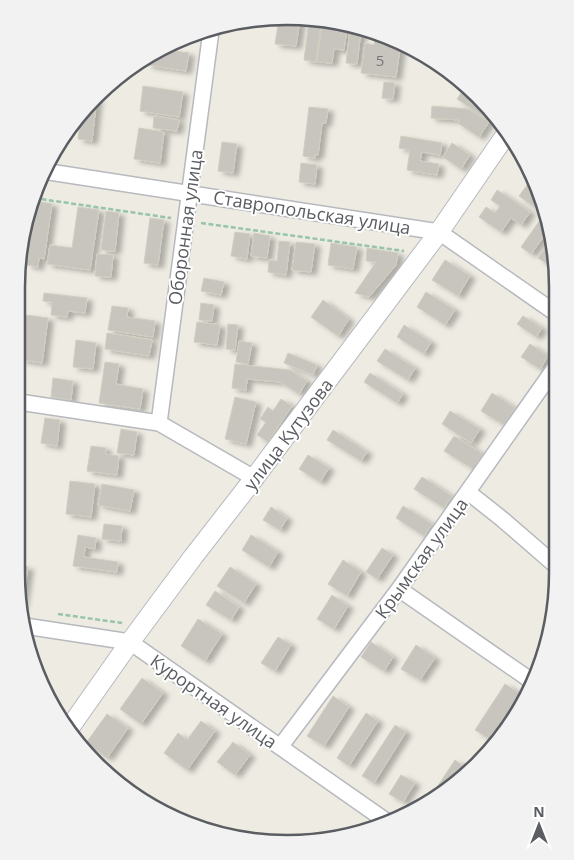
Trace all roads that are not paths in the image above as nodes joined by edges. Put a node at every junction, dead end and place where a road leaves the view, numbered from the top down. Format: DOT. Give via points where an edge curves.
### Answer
graph roads {
  1 [pos="210,37"];
  2 [pos="503,139"];
  3 [pos="51,172"];
  4 [pos="190,194"];
  5 [pos="439,232"];
  6 [pos="549,308"];
  7 [pos="549,376"];
  8 [pos="25,403"];
  9 [pos="158,423"];
  10 [pos="254,478"];
  11 [pos="468,492"];
  12 [pos="549,560"];
  13 [pos="399,589"];
  14 [pos="31,627"];
  15 [pos="130,642"];
  16 [pos="527,678"];
  17 [pos="73,724"];
  18 [pos="280,747"];
  19 [pos="381,817"];
  1 -- 4 [label="street, Оборонная улица"];
  2 -- 5 [label="street, улица Кутузова"];
  3 -- 4 [label="street, Ставропольская улица"];
  4 -- 5 [label="street, Ставропольская улица"];
  4 -- 9 [label="street, Оборонная улица"];
  5 -- 6 [label="street, Ставропольская улица"];
  5 -- 10 [label="street, улица Кутузова"];
  7 -- 11 [label="street, Крымская улица"];
  8 -- 9 [label="street"];
  9 -- 10 [label="street"];
  10 -- 15 [label="street, улица Кутузова"];
  11 -- 12 [label="street"];
  11 -- 13 [label="street, Крымская улица"];
  13 -- 16 [label="street"];
  13 -- 18 [label="street, Крымская улица"];
  14 -- 15 [label="street, Курортная улица"];
  15 -- 17 [label="street, улица Кутузова"];
  15 -- 18 [label="street, Курортная улица"];
  18 -- 19 [label="street, Курортная улица"];
}
